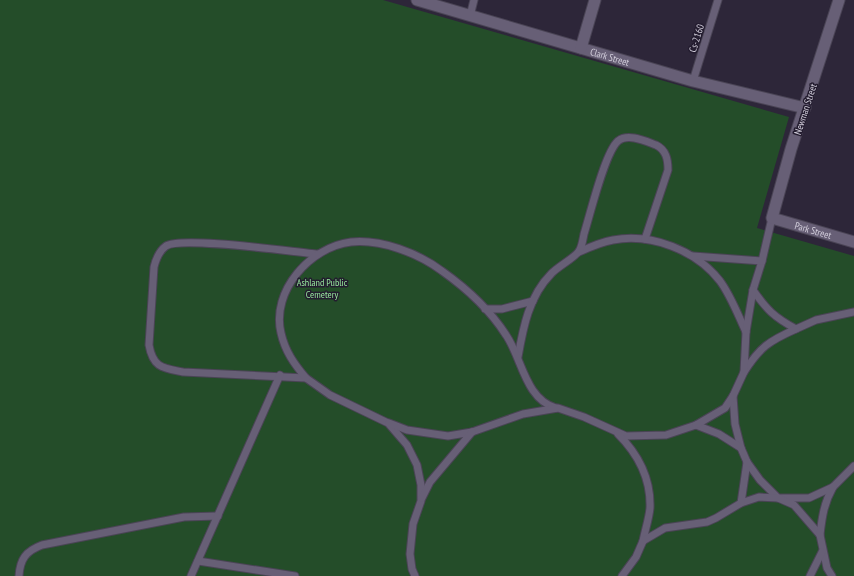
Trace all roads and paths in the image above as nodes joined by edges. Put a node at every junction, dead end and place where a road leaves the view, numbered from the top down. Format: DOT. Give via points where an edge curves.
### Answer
graph roads {
  1 [pos="417,0"];
  2 [pos="474,0"];
  3 [pos="595,0"];
  4 [pos="718,0"];
  5 [pos="839,0"];
  6 [pos="470,16"];
  7 [pos="581,48"];
  8 [pos="693,81"];
  9 [pos="805,108"];
  10 [pos="772,218"];
  11 [pos="645,240"];
  12 [pos="854,242"];
  13 [pos="579,252"];
  14 [pos="318,254"];
  15 [pos="693,256"];
  16 [pos="762,261"];
  17 [pos="753,290"];
  18 [pos="533,301"];
  19 [pos="485,309"];
  20 [pos="854,312"];
  21 [pos="796,329"];
  22 [pos="746,332"];
  23 [pos="518,357"];
  24 [pos="744,372"];
  25 [pos="280,375"];
  26 [pos="306,378"];
  27 [pos="733,396"];
  28 [pos="558,408"];
  29 [pos="388,423"];
  30 [pos="696,425"];
  31 [pos="615,431"];
  32 [pos="472,432"];
  33 [pos="741,448"];
  34 [pos="747,462"];
  35 [pos="854,466"];
  36 [pos="832,487"];
  37 [pos="778,498"];
  38 [pos="421,500"];
  39 [pos="741,503"];
  40 [pos="218,516"];
  41 [pos="820,535"];
  42 [pos="643,541"];
  43 [pos="822,552"];
  44 [pos="198,561"];
  45 [pos="19,576"];
  46 [pos="191,576"];
  47 [pos="295,576"];
  48 [pos="415,576"];
  49 [pos="622,576"];
  50 [pos="810,576"];
  51 [pos="832,576"];
  1 -- 6 [label="street, Clark Street"];
  2 -- 6 [label="lane"];
  3 -- 7 [label="street"];
  4 -- 8 [label="lane, Cs-2160"];
  5 -- 9 [label="street, Newman Street"];
  6 -- 7 [label="street, Clark Street"];
  7 -- 8 [label="street, Clark Street"];
  8 -- 9 [label="street, Clark Street"];
  9 -- 10 [label="street, Newman Street"];
  10 -- 12 [label="street, Park Street"];
  10 -- 16 [label="lane"];
  11 -- 13 [label="lane" via="615,240 599,243"];
  11 -- 13 [label="lane" via="668,170 668,161 660,147 626,137 619,140 608,156"];
  11 -- 15 [label="lane" via="671,246"];
  13 -- 18 [label="lane" via="549,276"];
  14 -- 19 [label="lane" via="336,245 351,242 398,248 441,270"];
  14 -- 25 [label="lane" via="176,242 166,246 158,255 154,267 149,345 156,363 163,368 183,372"];
  14 -- 26 [label="lane" via="300,269 292,280 282,305 280,319 281,333 290,358"];
  15 -- 16 [label="lane"];
  15 -- 22 [label="lane" via="719,280"];
  16 -- 17 [label="lane"];
  17 -- 21 [label="lane" via="768,311"];
  17 -- 22 [label="lane"];
  18 -- 19 [label="lane" via="502,309"];
  18 -- 23 [label="lane" via="524,324"];
  19 -- 23 [label="lane" via="506,335"];
  20 -- 21 [label="lane" via="816,320"];
  21 -- 24 [label="lane" via="778,337 757,352"];
  22 -- 24 [label="lane"];
  23 -- 28 [label="lane" via="530,386 538,397 547,405"];
  24 -- 27 [label="lane"];
  25 -- 26 [label="lane"];
  25 -- 40 [label="lane"];
  26 -- 29 [label="lane" via="330,394"];
  27 -- 30 [label="lane" via="725,408"];
  27 -- 33 [label="lane" via="735,424"];
  28 -- 31 [label="lane"];
  28 -- 32 [label="lane" via="523,414"];
  29 -- 32 [label="lane" via="434,435 448,436"];
  29 -- 38 [label="lane" via="407,445 416,465 421,485"];
  30 -- 31 [label="lane" via="666,435 626,436"];
  30 -- 33 [label="lane" via="720,434"];
  31 -- 42 [label="lane" via="641,462 648,484 650,508"];
  32 -- 38 [label="lane" via="430,482"];
  33 -- 34 [label="lane"];
  34 -- 37 [label="lane"];
  34 -- 39 [label="lane"];
  35 -- 36 [label="lane"];
  36 -- 37 [label="lane" via="809,498"];
  36 -- 41 [label="lane" via="825,501"];
  37 -- 39 [label="lane" via="759,497"];
  37 -- 41 [label="lane" via="798,509"];
  38 -- 48 [label="lane" via="413,524 410,554"];
  39 -- 42 [label="lane" via="707,522 665,528"];
  40 -- 44 [label="lane"];
  40 -- 45 [label="lane" via="184,517 42,545 25,555 20,564"];
  41 -- 43 [label="lane"];
  42 -- 49 [label="lane" via="636,557"];
  43 -- 50 [label="lane"];
  43 -- 51 [label="lane"];
  44 -- 46 [label="lane"];
  44 -- 47 [label="lane"];
}
